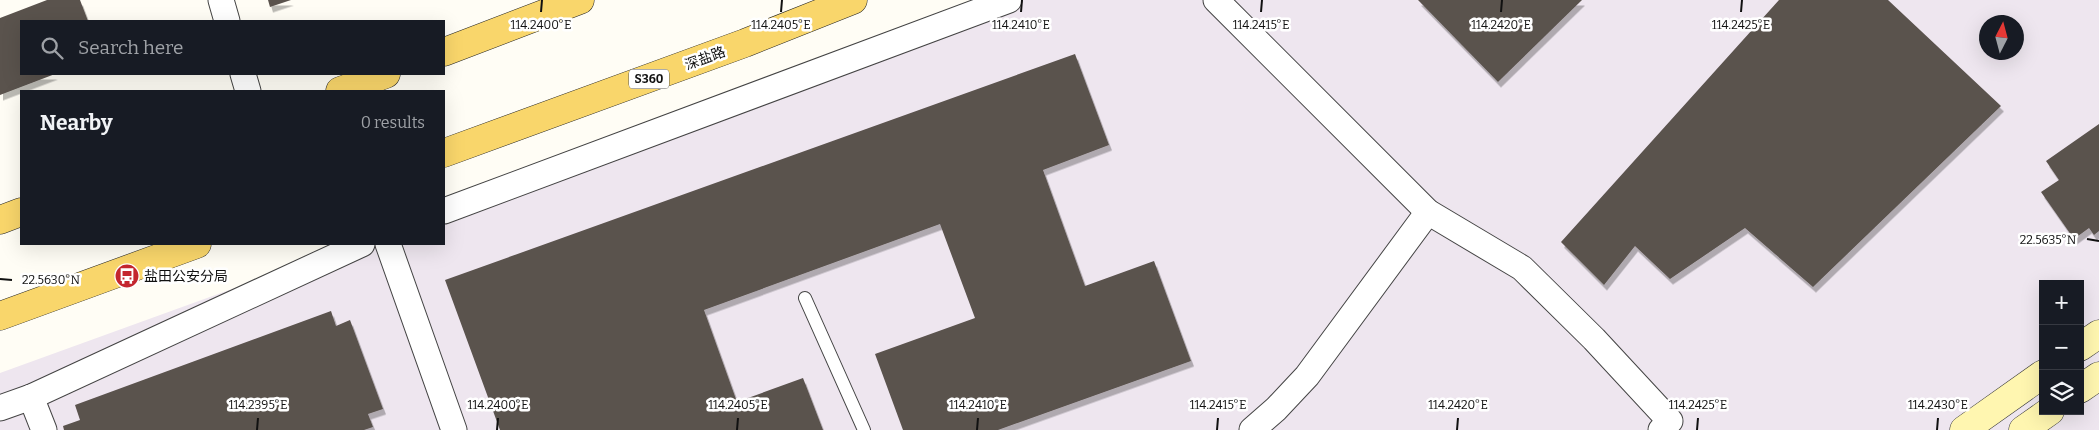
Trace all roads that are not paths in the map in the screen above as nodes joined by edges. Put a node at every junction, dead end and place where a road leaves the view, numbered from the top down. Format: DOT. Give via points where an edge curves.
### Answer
graph roads {
  1 [pos="221,0"];
  2 [pos="580,0"];
  3 [pos="852,0"];
  4 [pos="1009,0"];
  5 [pos="1216,0"];
  6 [pos="227,20"];
  7 [pos="445,52"];
  8 [pos="243,75"];
  9 [pos="383,75"];
  10 [pos="248,90"];
  11 [pos="343,90"];
  12 [pos="445,154"];
  13 [pos="445,211"];
  14 [pos="20,212"];
  15 [pos="1428,212"];
  16 [pos="0,220"];
  17 [pos="194,245"];
  18 [pos="360,245"];
  19 [pos="388,245"];
  20 [pos="805,298"];
  21 [pos="0,316"];
  22 [pos="2099,334"];
  23 [pos="2084,344"];
  24 [pos="2099,376"];
  25 [pos="2039,377"];
  26 [pos="2084,387"];
  27 [pos="31,396"];
  28 [pos="0,408"];
  29 [pos="2044,415"];
  30 [pos="44,430"];
  31 [pos="454,430"];
  32 [pos="864,430"];
  33 [pos="1252,430"];
  34 [pos="1661,430"];
  35 [pos="1964,430"];
  36 [pos="2023,430"];
  1 -- 6 [label="street"];
  2 -- 7 [label="main road"];
  3 -- 12 [label="main road, 深盐路 / S360" via="746,43"];
  4 -- 13 [label="street"];
  5 -- 15 [label="street"];
  8 -- 10 [label="street"];
  9 -- 11 [label="main road"];
  14 -- 16 [label="main road"];
  15 -- 33 [label="street" via="1307,376"];
  15 -- 34 [label="street" via="1522,268 1594,338 1670,420"];
  17 -- 21 [label="main road"];
  18 -- 27 [label="street"];
  19 -- 31 [label="street"];
  20 -- 32 [label="lane"];
  22 -- 23 [label="street"];
  24 -- 26 [label="street"];
  25 -- 35 [label="street"];
  27 -- 28 [label="street"];
  27 -- 30 [label="street"];
  29 -- 36 [label="street"];
}
